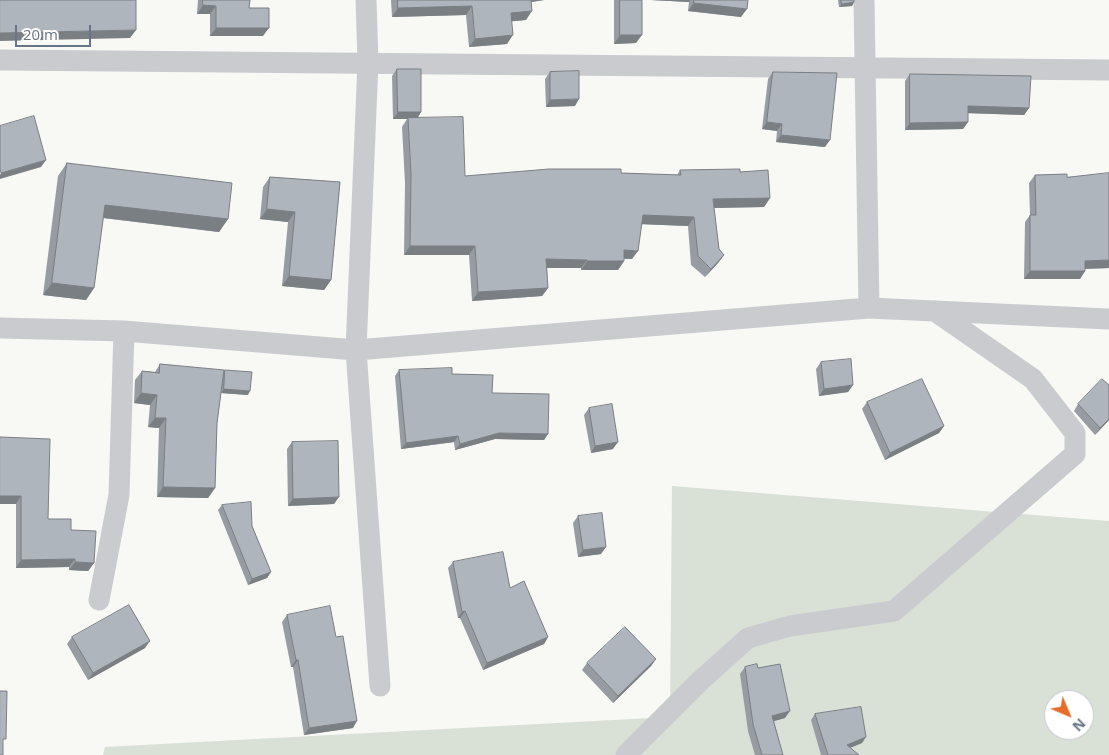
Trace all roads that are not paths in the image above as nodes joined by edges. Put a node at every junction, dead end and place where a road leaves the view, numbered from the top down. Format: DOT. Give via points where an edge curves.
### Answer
graph roads {
  1 [pos="366,0"];
  2 [pos="864,0"];
  3 [pos="0,60"];
  4 [pos="368,62"];
  5 [pos="866,69"];
  6 [pos="1109,70"];
  7 [pos="869,308"];
  8 [pos="935,311"];
  9 [pos="1109,320"];
  10 [pos="0,328"];
  11 [pos="124,331"];
  12 [pos="356,350"];
  13 [pos="99,600"];
  14 [pos="380,686"];
  15 [pos="626,755"];
  1 -- 4 [label="street"];
  2 -- 5 [label="street"];
  3 -- 4 [label="street"];
  4 -- 5 [label="street"];
  4 -- 12 [label="street"];
  5 -- 6 [label="street"];
  5 -- 7 [label="street"];
  7 -- 8 [label="street"];
  7 -- 12 [label="street"];
  8 -- 9 [label="street"];
  8 -- 15 [label="street" via="1033,379 1075,433 1075,454 894,611 790,626 748,638"];
  10 -- 11 [label="street"];
  11 -- 12 [label="street"];
  11 -- 13 [label="street" via="119,495"];
  12 -- 14 [label="street"];
}
